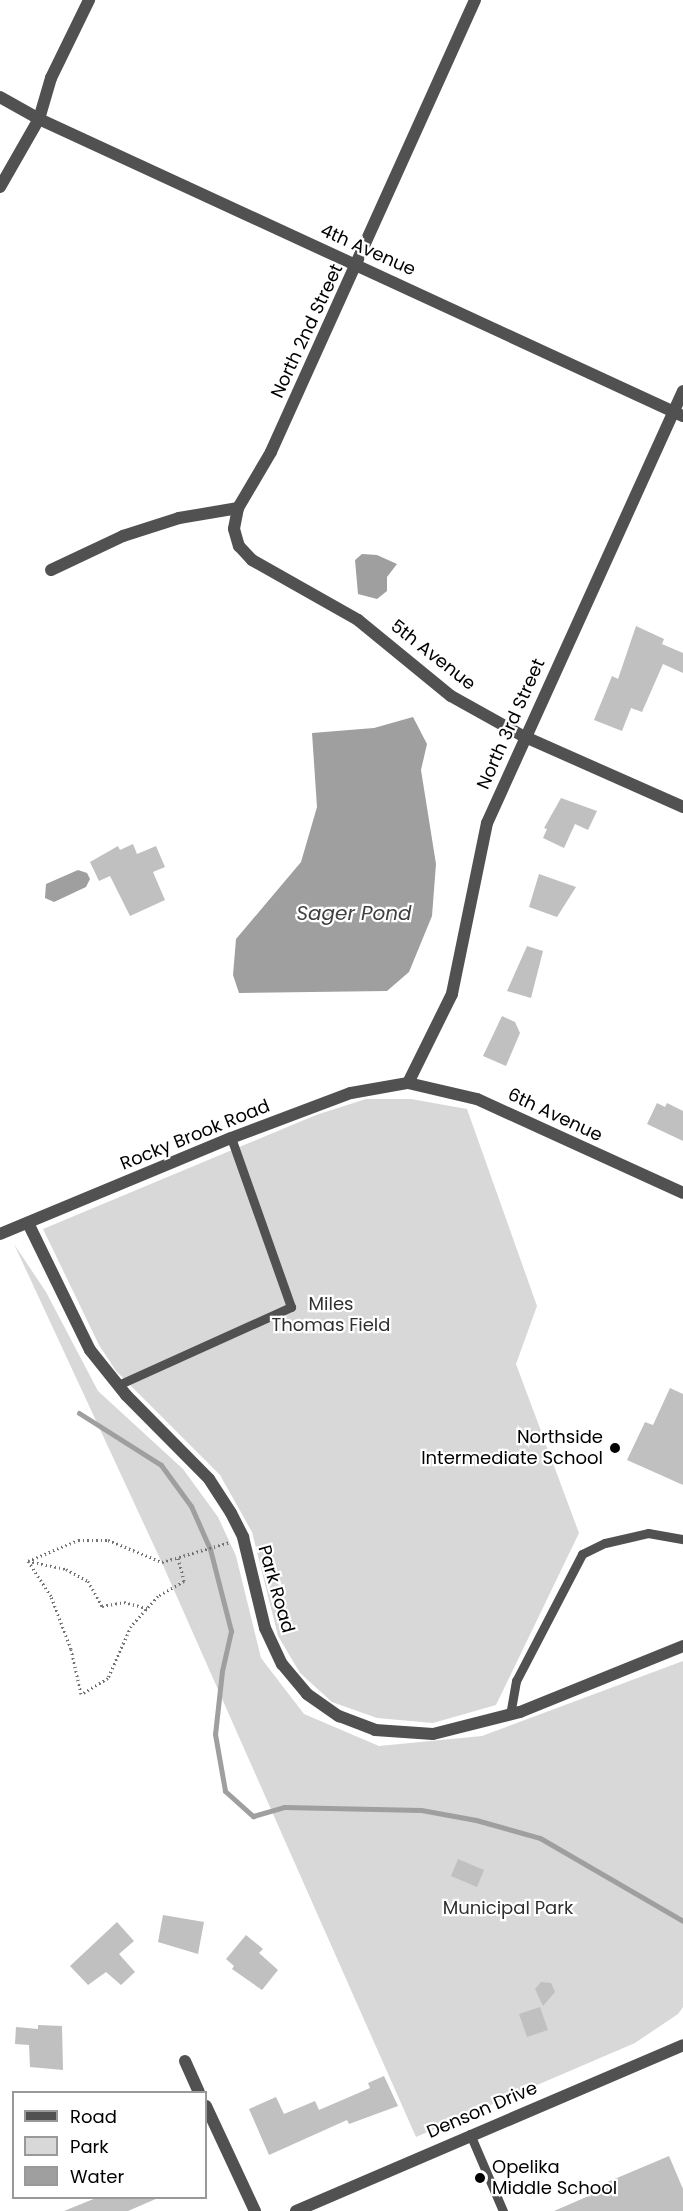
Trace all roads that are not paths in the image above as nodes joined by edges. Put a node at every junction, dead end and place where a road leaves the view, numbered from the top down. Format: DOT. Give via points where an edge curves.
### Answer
graph roads {
  1 [pos="88,0"];
  2 [pos="475,0"];
  3 [pos="0,98"];
  4 [pos="39,119"];
  5 [pos="0,187"];
  6 [pos="357,266"];
  7 [pos="683,391"];
  8 [pos="678,414"];
  9 [pos="238,508"];
  10 [pos="51,570"];
  11 [pos="523,736"];
  12 [pos="683,807"];
  13 [pos="408,1083"];
  14 [pos="231,1138"];
  15 [pos="683,1193"];
  16 [pos="28,1222"];
  17 [pos="0,1234"];
  18 [pos="118,1385"];
  19 [pos="682,1541"];
  20 [pos="683,1646"];
  21 [pos="510,1715"];
  22 [pos="683,2044"];
  23 [pos="185,2061"];
  24 [pos="199,2091"];
  25 [pos="207,2108"];
  26 [pos="471,2134"];
  27 [pos="313,2207"];
  28 [pos="255,2211"];
  29 [pos="296,2211"];
  30 [pos="503,2211"];
  1 -- 4 [label="street" via="51,78"];
  2 -- 6 [label="street, North 2nd Street"];
  3 -- 4 [label="street, 4th Avenue"];
  4 -- 5 [label="street"];
  4 -- 6 [label="street, 4th Avenue"];
  6 -- 8 [label="street, 4th Avenue"];
  6 -- 9 [label="street, North 2nd Street" via="271,453"];
  7 -- 8 [label="street, North 3rd Street"];
  8 -- 11 [label="street, North 3rd Street"];
  9 -- 10 [label="street" via="179,518 123,536"];
  9 -- 11 [label="street, 5th Avenue" via="234,529 239,546 252,560 358,620 452,696"];
  11 -- 12 [label="street, 5th Avenue"];
  11 -- 13 [label="street, North 3rd Street" via="487,823 452,994"];
  13 -- 14 [label="street, Rocky Brook Road" via="351,1093"];
  13 -- 15 [label="street, 6th Avenue" via="477,1099"];
  14 -- 16 [label="street, Rocky Brook Road"];
  14 -- 18 [label="lane" via="291,1307"];
  16 -- 17 [label="street, Rocky Brook Road"];
  16 -- 18 [label="street, Park Road" via="90,1350"];
  18 -- 21 [label="street, Park Road" via="209,1479 231,1513 243,1537 265,1628 282,1664 306,1694 339,1716 394,1734 433,1734"];
  19 -- 21 [label="lane" via="648,1533 582,1554 516,1681"];
  20 -- 21 [label="street, Park Road"];
  22 -- 26 [label="street, Denson Drive"];
  23 -- 24 [label="street"];
  25 -- 28 [label="street"];
  26 -- 27 [label="street, Denson Drive"];
  26 -- 30 [label="lane"];
  27 -- 29 [label="street, Denson Drive"];
}
